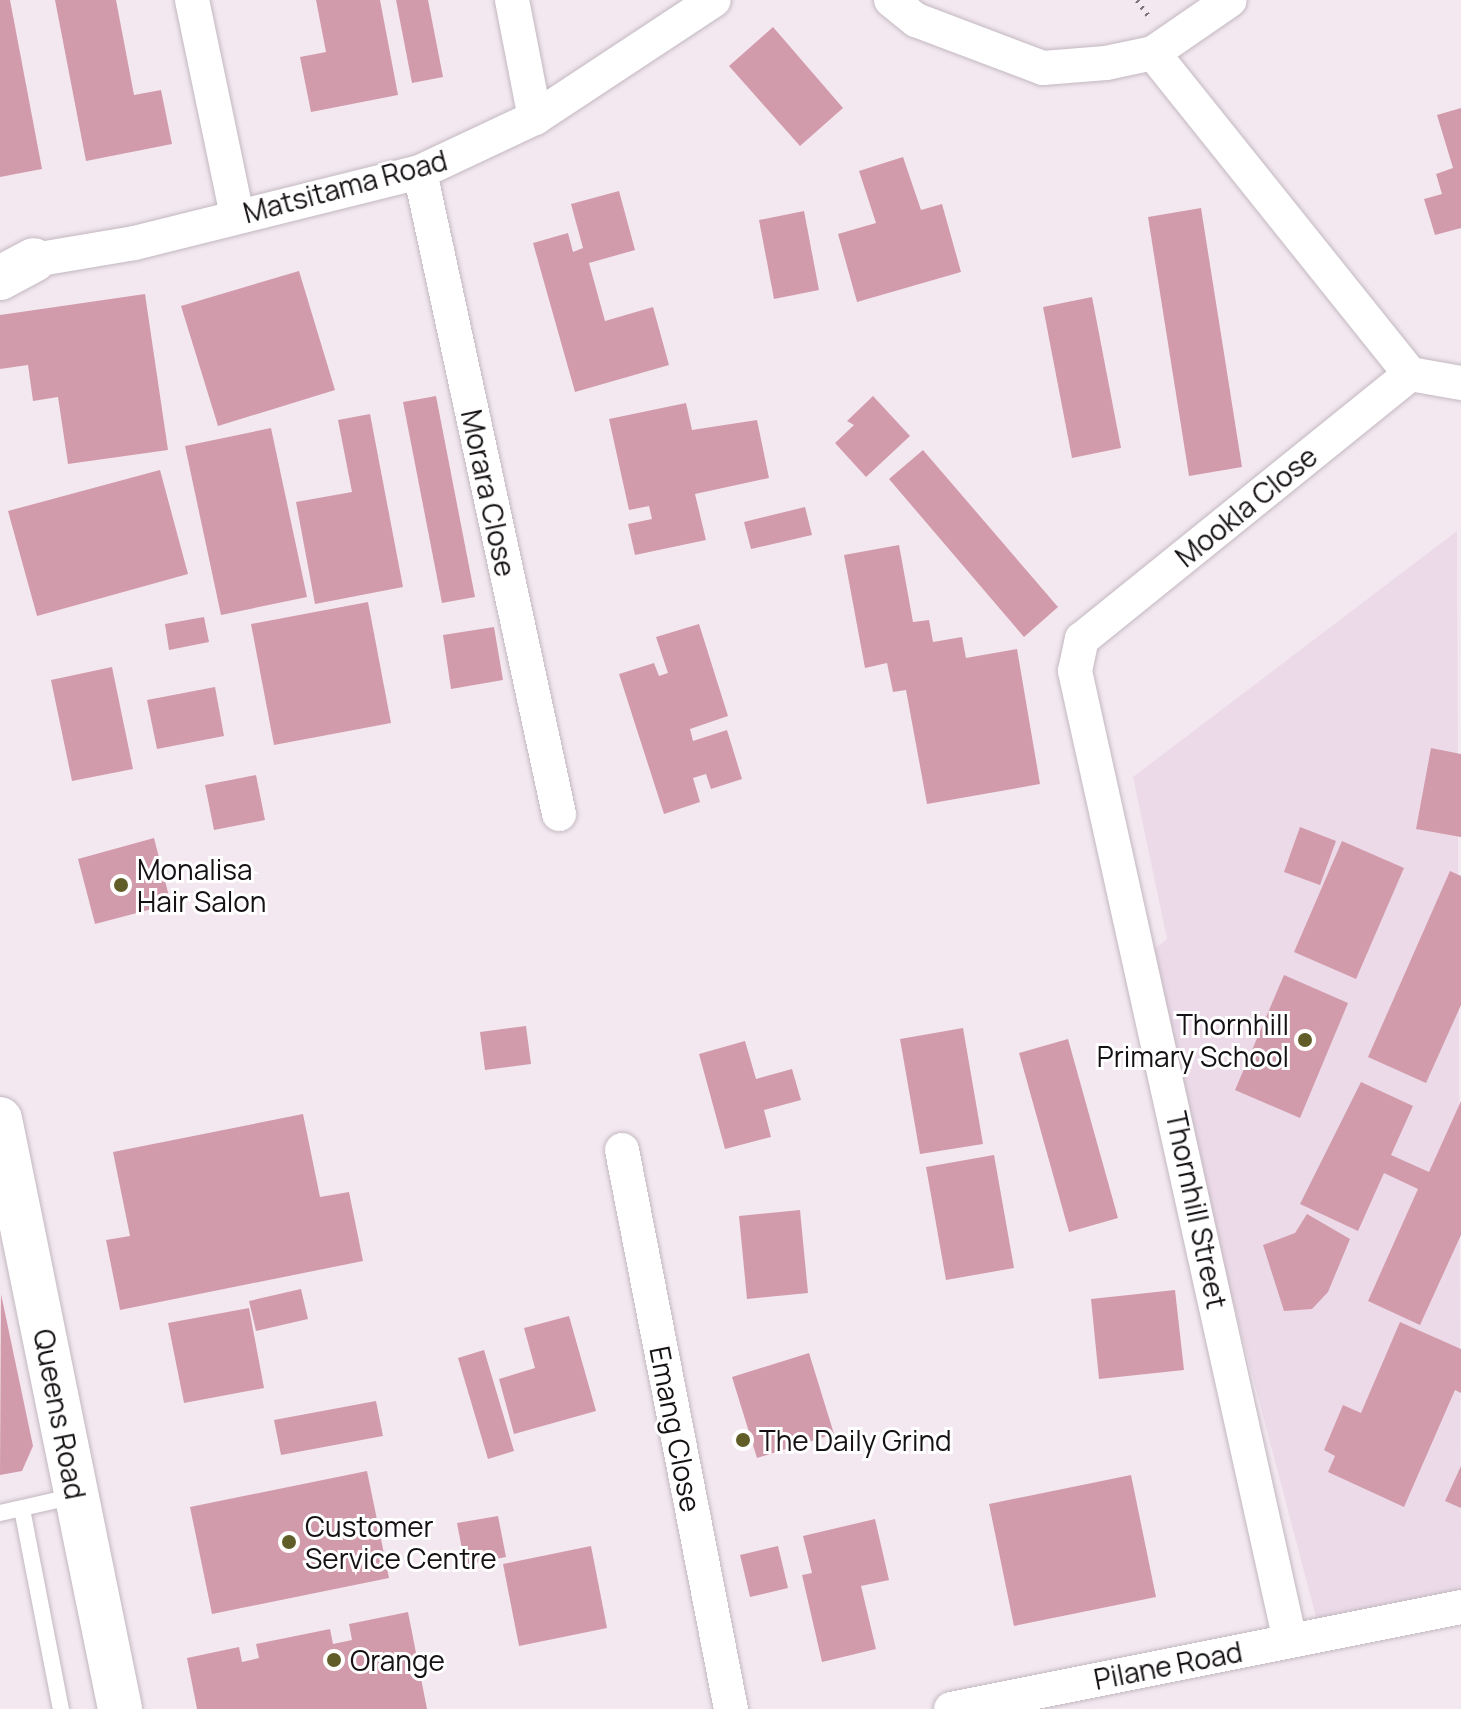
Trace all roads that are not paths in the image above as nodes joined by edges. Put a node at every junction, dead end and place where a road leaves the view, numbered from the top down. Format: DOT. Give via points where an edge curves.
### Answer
graph roads {
  1 [pos="192,0"];
  2 [pos="512,0"];
  3 [pos="714,0"];
  4 [pos="891,0"];
  5 [pos="1230,0"];
  6 [pos="1153,53"];
  7 [pos="535,118"];
  8 [pos="420,172"];
  9 [pos="237,215"];
  10 [pos="11,266"];
  11 [pos="1410,374"];
  12 [pos="1461,383"];
  13 [pos="1082,639"];
  14 [pos="559,814"];
  15 [pos="0,1119"];
  16 [pos="622,1150"];
  17 [pos="76,1495"];
  18 [pos="22,1509"];
  19 [pos="0,1513"];
  20 [pos="1461,1607"];
  21 [pos="1290,1641"];
  22 [pos="61,1709"];
  23 [pos="120,1709"];
  24 [pos="731,1709"];
  25 [pos="951,1709"];
  1 -- 9 [label="street"];
  2 -- 7 [label="street"];
  3 -- 7 [label="street, Matsitama Road"];
  4 -- 6 [label="street" via="916,20 1043,68"];
  5 -- 6 [label="street"];
  6 -- 11 [label="street"];
  7 -- 8 [label="street, Matsitama Road"];
  8 -- 9 [label="street, Matsitama Road"];
  8 -- 14 [label="street, Morara Close"];
  9 -- 10 [label="street, Matsitama Road" via="135,243"];
  11 -- 12 [label="street"];
  11 -- 13 [label="street, Mookla Close"];
  13 -- 21 [label="street, Thornhill Street" via="1075,671"];
  15 -- 17 [label="main road, Queens Road"];
  16 -- 24 [label="street, Emang Close"];
  17 -- 18 [label="lane"];
  17 -- 23 [label="main road, Queens Road"];
  18 -- 19 [label="lane"];
  18 -- 22 [label="lane"];
  20 -- 21 [label="street, Pilane Road"];
  21 -- 25 [label="street, Pilane Road"];
}
